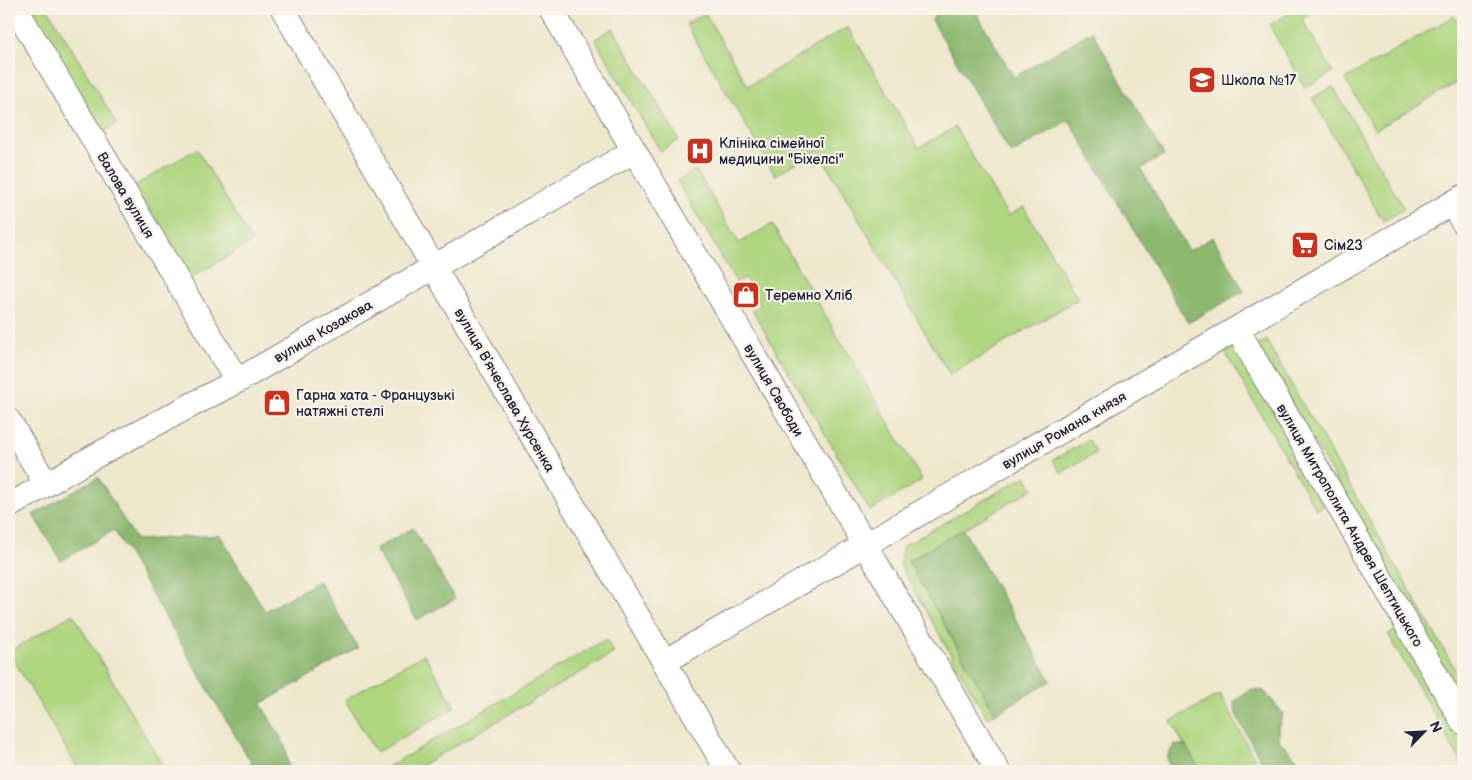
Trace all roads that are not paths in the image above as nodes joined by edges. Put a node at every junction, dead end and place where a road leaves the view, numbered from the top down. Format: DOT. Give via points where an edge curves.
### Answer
graph roads {
  1 [pos="16,9"];
  2 [pos="283,9"];
  3 [pos="550,9"];
  4 [pos="634,150"];
  5 [pos="1460,208"];
  6 [pos="434,267"];
  7 [pos="1237,329"];
  8 [pos="237,380"];
  9 [pos="9,421"];
  10 [pos="46,484"];
  11 [pos="9,506"];
  12 [pos="866,545"];
  13 [pos="664,662"];
  14 [pos="1463,722"];
  15 [pos="728,771"];
  16 [pos="998,771"];
  1 -- 8 [label="street, Валова вулиця"];
  2 -- 6 [label="street, вулиця Вʼячеслава Хурсенка"];
  3 -- 4 [label="street, вулиця Свободи"];
  4 -- 6 [label="street, вулиця Козакова"];
  4 -- 12 [label="street, вулиця Свободи"];
  5 -- 7 [label="street, вулиця Романа князя"];
  6 -- 8 [label="street, вулиця Козакова"];
  6 -- 13 [label="street, вулиця Вʼячеслава Хурсенка"];
  7 -- 12 [label="street, вулиця Романа князя"];
  7 -- 14 [label="street, вулиця Митрополита Андрея Шептицького"];
  8 -- 10 [label="street, вулиця Козакова"];
  9 -- 10 [label="street"];
  10 -- 11 [label="street, вулиця Козакова"];
  12 -- 13 [label="street, вулиця Романа князя"];
  12 -- 16 [label="street, вулиця Свободи"];
  13 -- 15 [label="street, вулиця Вʼячеслава Хурсенка"];
}
